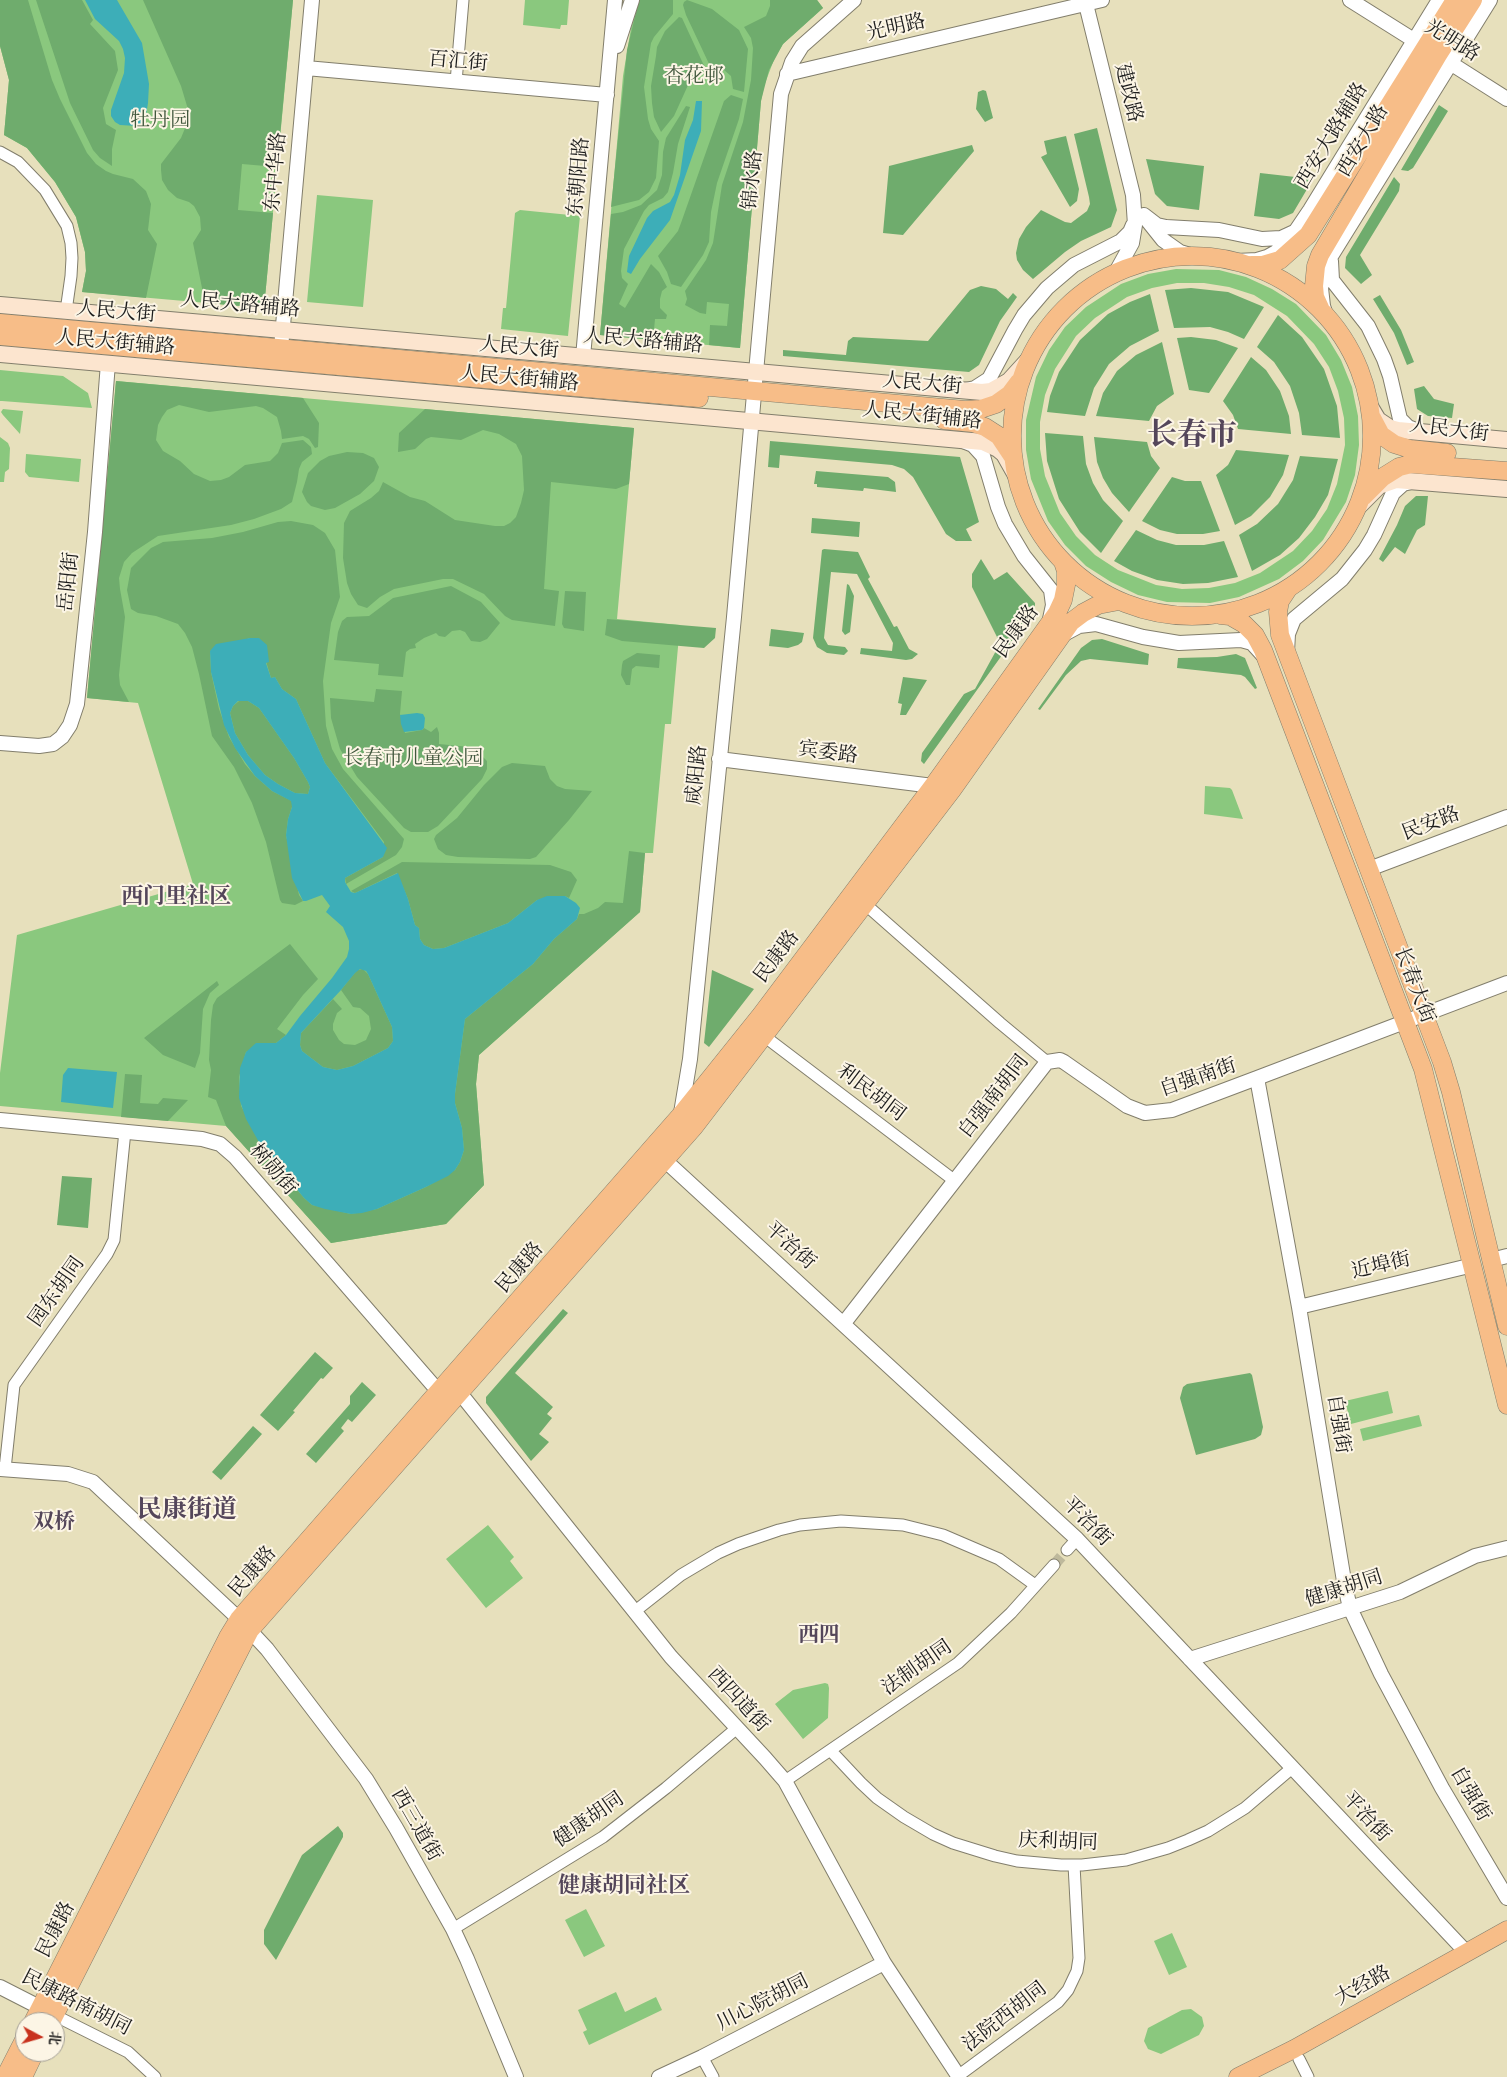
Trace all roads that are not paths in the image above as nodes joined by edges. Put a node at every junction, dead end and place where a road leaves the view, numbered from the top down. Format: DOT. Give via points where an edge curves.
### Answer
graph roads {
  1 [pos="312,0"];
  2 [pos="463,0"];
  3 [pos="615,0"];
  4 [pos="632,0"];
  5 [pos="854,0"];
  6 [pos="1102,0"];
  7 [pos="1350,0"];
  8 [pos="1438,0"];
  9 [pos="1455,0"];
  10 [pos="1473,0"];
  11 [pos="1490,0"];
  12 [pos="1085,2"];
  13 [pos="1432,51"];
  14 [pos="306,68"];
  15 [pos="609,71"];
  16 [pos="787,74"];
  17 [pos="456,82"];
  18 [pos="607,95"];
  19 [pos="1507,99"];
  20 [pos="0,152"];
  21 [pos="1139,216"];
  22 [pos="1298,228"];
  23 [pos="1336,248"];
  24 [pos="1190,255"];
  25 [pos="1243,263"];
  26 [pos="1116,272"];
  27 [pos="0,305"];
  28 [pos="66,311"];
  29 [pos="1324,313"];
  30 [pos="0,323"];
  31 [pos="282,330"];
  32 [pos="0,336"];
  33 [pos="281,348"];
  34 [pos="0,354"];
  35 [pos="583,357"];
  36 [pos="1030,358"];
  37 [pos="108,363"];
  38 [pos="756,372"];
  39 [pos="1022,378"];
  40 [pos="961,390"];
  41 [pos="754,397"];
  42 [pos="1370,410"];
  43 [pos="752,421"];
  44 [pos="1426,433"];
  45 [pos="957,440"];
  46 [pos="1507,440"];
  47 [pos="1507,459"];
  48 [pos="1016,468"];
  49 [pos="1507,471"];
  50 [pos="1421,481"];
  51 [pos="1507,488"];
  52 [pos="1359,504"];
  53 [pos="1063,562"];
  54 [pos="1288,589"];
  55 [pos="1119,601"];
  56 [pos="1217,614"];
  57 [pos="1054,632"];
  58 [pos="1287,655"];
  59 [pos="1267,661"];
  60 [pos="0,743"];
  61 [pos="719,759"];
  62 [pos="933,786"];
  63 [pos="1507,817"];
  64 [pos="1369,869"];
  65 [pos="865,904"];
  66 [pos="1507,983"];
  67 [pos="1425,1014"];
  68 [pos="1406,1022"];
  69 [pos="764,1036"];
  70 [pos="1047,1062"];
  71 [pos="1257,1078"];
  72 [pos="680,1116"];
  73 [pos="0,1120"];
  74 [pos="125,1131"];
  75 [pos="659,1154"];
  76 [pos="955,1180"];
  77 [pos="1499,1258"];
  78 [pos="1473,1265"];
  79 [pos="1299,1307"];
  80 [pos="844,1323"];
  81 [pos="1507,1326"];
  82 [pos="439,1392"];
  83 [pos="460,1393"];
  84 [pos="1507,1405"];
  85 [pos="3,1469"];
  86 [pos="1077,1539"];
  87 [pos="1507,1548"];
  88 [pos="1067,1550"];
  89 [pos="1054,1565"];
  90 [pos="1035,1585"];
  91 [pos="1350,1608"];
  92 [pos="634,1612"];
  93 [pos="245,1625"];
  94 [pos="1190,1659"];
  95 [pos="737,1728"];
  96 [pos="831,1750"];
  97 [pos="1292,1768"];
  98 [pos="785,1782"];
  99 [pos="1074,1865"];
  100 [pos="1507,1898"];
  101 [pos="453,1929"];
  102 [pos="1507,1930"];
  103 [pos="1507,1942"];
  104 [pos="1466,1952"];
  105 [pos="884,1963"];
  106 [pos="0,1988"];
  107 [pos="37,2012"];
  108 [pos="47,2012"];
  109 [pos="65,2025"];
  110 [pos="702,2057"];
  111 [pos="15,2058"];
  112 [pos="1299,2059"];
  113 [pos="30,2062"];
  114 [pos="959,2076"];
  115 [pos="5,2077"];
  116 [pos="23,2077"];
  117 [pos="155,2077"];
  118 [pos="516,2077"];
  119 [pos="660,2077"];
  120 [pos="713,2077"];
  121 [pos="1238,2077"];
  122 [pos="1263,2077"];
  123 [pos="1308,2077"];
  1 -- 14 [label="street, 东中华路"];
  2 -- 17 [label="street"];
  3 -- 15 [label="street, 东朝阳路"];
  4 -- 15 [label="street"];
  5 -- 16 [label="street, 锦水路" via="808,39"];
  6 -- 12 [label="street, 光明路"];
  7 -- 13 [label="street, 光明路"];
  8 -- 13 [label="street, 西安大路辅路"];
  9 -- 13 [label="main road, 西安大路"];
  10 -- 13 [label="main road, 西安大路"];
  11 -- 13 [label="street, 西安大路辅路"];
  12 -- 16 [label="street, 光明路"];
  12 -- 21 [label="street, 建政路"];
  13 -- 19 [label="street, 光明路"];
  13 -- 22 [label="street, 西安大路辅路"];
  13 -- 23 [label="street, 西安大路辅路"];
  13 -- 25 [label="main road, 西安大路" via="1308,235 1280,260 1262,265"];
  13 -- 29 [label="main road, 西安大路" via="1320,255 1314,286 1315,297"];
  14 -- 17 [label="street, 百汇街"];
  14 -- 31 [label="street, 东中华路"];
  15 -- 18 [label="street, 东朝阳路"];
  16 -- 38 [label="street, 锦水路" via="781,94"];
  17 -- 18 [label="street, 百汇街"];
  18 -- 35 [label="street, 东朝阳路"];
  20 -- 28 [label="street" via="18,162 45,190 67,226 72,258"];
  21 -- 22 [label="street" via="1166,227 1213,230 1270,240 1291,235"];
  21 -- 24 [label="street, 建政路" via="1163,240"];
  21 -- 26 [label="street" via="1132,243"];
  21 -- 40 [label="street" via="1125,238 1074,266 1047,288 1015,330 989,379 975,388"];
  22 -- 25 [label="street, 西安大路辅路" via="1284,246 1267,257"];
  23 -- 29 [label="street, 西安大路辅路" via="1325,268 1321,288"];
  23 -- 44 [label="street" via="1331,258 1332,280 1358,311 1377,342 1390,376 1400,418 1408,427"];
  24 -- 25 [label="main road"];
  24 -- 26 [label="main road" via="1152,260"];
  25 -- 29 [label="main road" via="1291,285"];
  26 -- 36 [label="main road" via="1066,307"];
  27 -- 28 [label="main road, 人民大路辅路"];
  28 -- 31 [label="main road, 人民大路辅路"];
  29 -- 42 [label="main road" via="1353,354"];
  30 -- 33 [label="main road, 人民大街"];
  31 -- 33 [label="street, 东中华路"];
  31 -- 35 [label="main road, 人民大路辅路"];
  32 -- 41 [label="main road, 人民大街"];
  33 -- 41 [label="main road, 人民大街"];
  34 -- 37 [label="main road, 人民大街辅路"];
  35 -- 38 [label="main road, 人民大路辅路"];
  36 -- 39 [label="main road"];
  36 -- 40 [label="main road, 人民大路辅路" via="1000,388 982,392"];
  37 -- 43 [label="main road, 人民大街辅路"];
  37 -- 60 [label="street, 岳阳街" via="77,704 70,725 52,744"];
  38 -- 40 [label="main road, 人民大路辅路"];
  38 -- 41 [label="street, 锦水路"];
  39 -- 41 [label="main road, 人民大街" via="1003,400 988,408 974,410"];
  39 -- 48 [label="main road" via="1013,419"];
  41 -- 43 [label="street, 咸阳路"];
  41 -- 48 [label="main road, 人民大街" via="973,423 999,436 1010,450"];
  42 -- 44 [label="main road" via="1390,428"];
  42 -- 47 [label="main road, 人民大街" via="1381,434 1403,448"];
  42 -- 52 [label="main road" via="1372,446"];
  43 -- 45 [label="main road, 人民大街辅路"];
  43 -- 61 [label="street, 咸阳路"];
  44 -- 46 [label="main road"];
  45 -- 48 [label="main road, 人民大街辅路" via="983,442 998,449"];
  45 -- 57 [label="street" via="973,445 983,456 1009,533 1051,590"];
  48 -- 53 [label="main road" via="1023,498 1037,527"];
  49 -- 52 [label="main road, 人民大街" via="1411,464 1383,477"];
  50 -- 51 [label="main road"];
  50 -- 52 [label="main road" via="1387,482"];
  50 -- 58 [label="street" via="1403,484 1393,493 1374,534 1354,565 1329,591 1294,619 1288,634"];
  52 -- 54 [label="main road" via="1328,554"];
  53 -- 55 [label="main road" via="1091,585"];
  53 -- 57 [label="main road, 民康路" via="1066,577"];
  54 -- 56 [label="main road" via="1258,604"];
  54 -- 58 [label="main road, 长春大街" via="1280,601 1277,621"];
  55 -- 56 [label="main road" via="1165,614"];
  55 -- 57 [label="main road, 民康路" via="1105,602"];
  56 -- 59 [label="main road, 长春大街" via="1230,616 1244,624 1255,635"];
  57 -- 59 [label="street" via="1096,624 1172,642 1241,640 1252,644"];
  57 -- 62 [label="main road, 民康路"];
  57 -- 65 [label="main road, 民康路" via="952,790"];
  58 -- 64 [label="main road, 长春大街"];
  59 -- 68 [label="main road, 长春大街"];
  61 -- 62 [label="street, 宾委路"];
  61 -- 72 [label="street, 咸阳路" via="688,1074"];
  62 -- 72 [label="main road, 民康路"];
  63 -- 64 [label="street, 民安路"];
  64 -- 67 [label="main road, 长春大街"];
  65 -- 69 [label="main road, 民康路"];
  65 -- 70 [label="street, 自强南胡同"];
  66 -- 67 [label="street"];
  67 -- 68 [label="street"];
  67 -- 77 [label="main road, 长春大街"];
  68 -- 71 [label="street"];
  68 -- 78 [label="main road, 长春大街" via="1432,1097"];
  69 -- 75 [label="main road, 民康路"];
  69 -- 76 [label="street, 利民胡同"];
  70 -- 71 [label="street, 自强南街" via="1064,1062 1128,1106 1145,1113 1172,1110"];
  70 -- 76 [label="street, 自强南胡同"];
  71 -- 79 [label="street, 自强街"];
  72 -- 75 [label="main road, 民康路"];
  73 -- 74 [label="street, 树勋街"];
  74 -- 82 [label="street, 树勋街" via="202,1139 227,1149"];
  74 -- 85 [label="street, 园东胡同" via="114,1240 14,1385"];
  75 -- 80 [label="street, 平治街"];
  75 -- 82 [label="main road, 民康路"];
  75 -- 83 [label="main road, 民康路"];
  76 -- 80 [label="street, 自强南胡同"];
  77 -- 81 [label="main road, 长春大街"];
  78 -- 79 [label="street, 近埠街"];
  78 -- 84 [label="main road, 长春大街"];
  79 -- 91 [label="street, 自强街"];
  80 -- 86 [label="street, 平治街"];
  82 -- 83 [label="street"];
  82 -- 93 [label="main road, 民康路"];
  83 -- 92 [label="street, 西四道街"];
  83 -- 93 [label="main road, 民康路"];
  85 -- 93 [label="street, 西三道街" via="68,1474 93,1482"];
  86 -- 88 [label="street"];
  86 -- 94 [label="street, 平治街"];
  87 -- 91 [label="street, 健康胡同" via="1475,1556 1400,1592"];
  89 -- 90 [label="street, 法制胡同"];
  90 -- 92 [label="street" via="999,1559 942,1534 896,1524 841,1521 786,1528 738,1544 680,1575"];
  90 -- 96 [label="street, 法制胡同" via="986,1639 958,1663"];
  91 -- 94 [label="street, 健康胡同"];
  91 -- 100 [label="street, 自强街" via="1442,1788"];
  92 -- 95 [label="street, 西四道街"];
  93 -- 101 [label="street, 西三道街" via="366,1779"];
  93 -- 108 [label="main road, 民康路" via="228,1637"];
  94 -- 97 [label="street, 平治街"];
  95 -- 98 [label="street, 西四道街"];
  95 -- 101 [label="street, 健康胡同" via="603,1837"];
  96 -- 98 [label="street, 法制胡同"];
  96 -- 99 [label="street, 庆利胡同" via="877,1798 933,1834 995,1856 1039,1864"];
  97 -- 99 [label="street, 庆利胡同" via="1245,1808 1188,1840 1126,1860"];
  97 -- 104 [label="street, 平治街"];
  98 -- 105 [label="street, 西四道街"];
  99 -- 114 [label="street, 法院西胡同" via="1079,1958 1068,1990 1058,2002"];
  101 -- 118 [label="street, 西三道街"];
  102 -- 104 [label="main road, 大经路"];
  103 -- 112 [label="main road, 大经路"];
  104 -- 121 [label="main road, 大经路"];
  105 -- 110 [label="street, 川心院胡同"];
  105 -- 114 [label="street, 西四道街"];
  106 -- 107 [label="street, 民康路南胡同"];
  109 -- 117 [label="street, 民康路南胡同" via="128,2052"];
  110 -- 119 [label="street, 川心院胡同"];
  110 -- 120 [label="street"];
  111 -- 115 [label="main road"];
  112 -- 122 [label="main road, 大经路"];
  112 -- 123 [label="street"];
  113 -- 116 [label="main road"];
}
